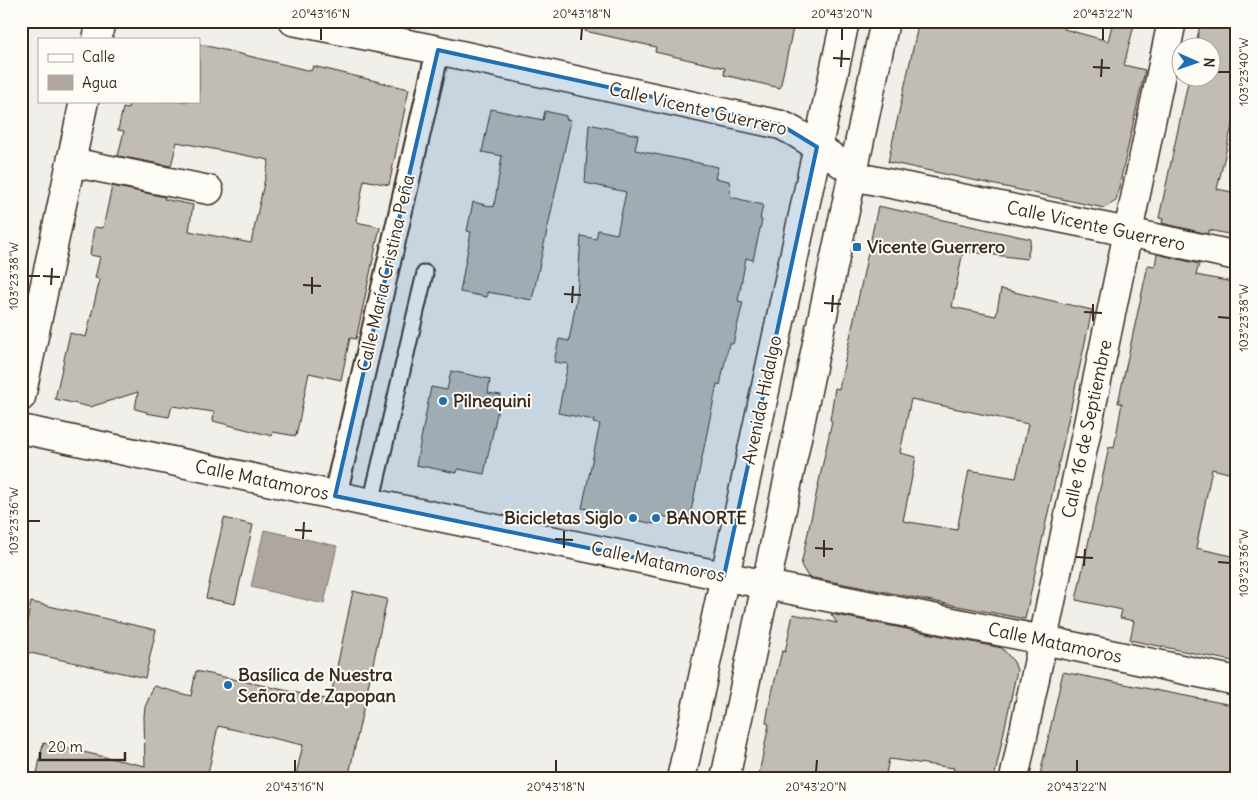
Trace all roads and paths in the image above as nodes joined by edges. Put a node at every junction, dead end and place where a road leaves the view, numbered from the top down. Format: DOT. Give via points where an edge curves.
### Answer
graph roads {
  1 [pos="101,21"];
  2 [pos="293,21"];
  3 [pos="845,21"];
  4 [pos="885,21"];
  5 [pos="1172,21"];
  6 [pos="97,38"];
  7 [pos="438,50"];
  8 [pos="84,102"];
  9 [pos="817,147"];
  10 [pos="71,162"];
  11 [pos="853,172"];
  12 [pos="209,190"];
  13 [pos="1128,232"];
  14 [pos="1237,256"];
  15 [pos="425,273"];
  16 [pos="21,397"];
  17 [pos="21,429"];
  18 [pos="335,496"];
  19 [pos="370,503"];
  20 [pos="724,576"];
  21 [pos="767,585"];
  22 [pos="1043,640"];
  23 [pos="1237,681"];
  24 [pos="681,779"];
  25 [pos="726,779"];
  26 [pos="1014,779"];
  1 -- 6 [label="street"];
  2 -- 7 [label="street, Calle Vicente Guerrero"];
  3 -- 9 [label="street, Avenida Hidalgo"];
  4 -- 11 [label="street"];
  5 -- 13 [label="street, Calle 16 de Septiembre"];
  7 -- 9 [label="street, Calle Vicente Guerrero" via="781,125"];
  7 -- 18 [label="street, Calle María Cristina Peña"];
  8 -- 10 [label="street"];
  9 -- 11 [label="street, Calle Vicente Guerrero"];
  9 -- 20 [label="street, Avenida Hidalgo"];
  10 -- 12 [label="street"];
  10 -- 16 [label="street"];
  11 -- 13 [label="street, Calle Vicente Guerrero" via="867,179"];
  11 -- 21 [label="street"];
  13 -- 14 [label="street, Calle Vicente Guerrero"];
  13 -- 22 [label="street, Calle 16 de Septiembre"];
  15 -- 19 [label="lane"];
  17 -- 18 [label="street, Calle Matamoros"];
  18 -- 19 [label="street, Calle Matamoros"];
  19 -- 20 [label="street, Calle Matamoros"];
  20 -- 21 [label="street, Calle Matamoros"];
  20 -- 24 [label="street, Avenida Hidalgo"];
  21 -- 22 [label="street, Calle Matamoros"];
  21 -- 25 [label="street"];
  22 -- 23 [label="street, Calle Matamoros"];
  22 -- 26 [label="street, Calle 16 de Septiembre"];
}
